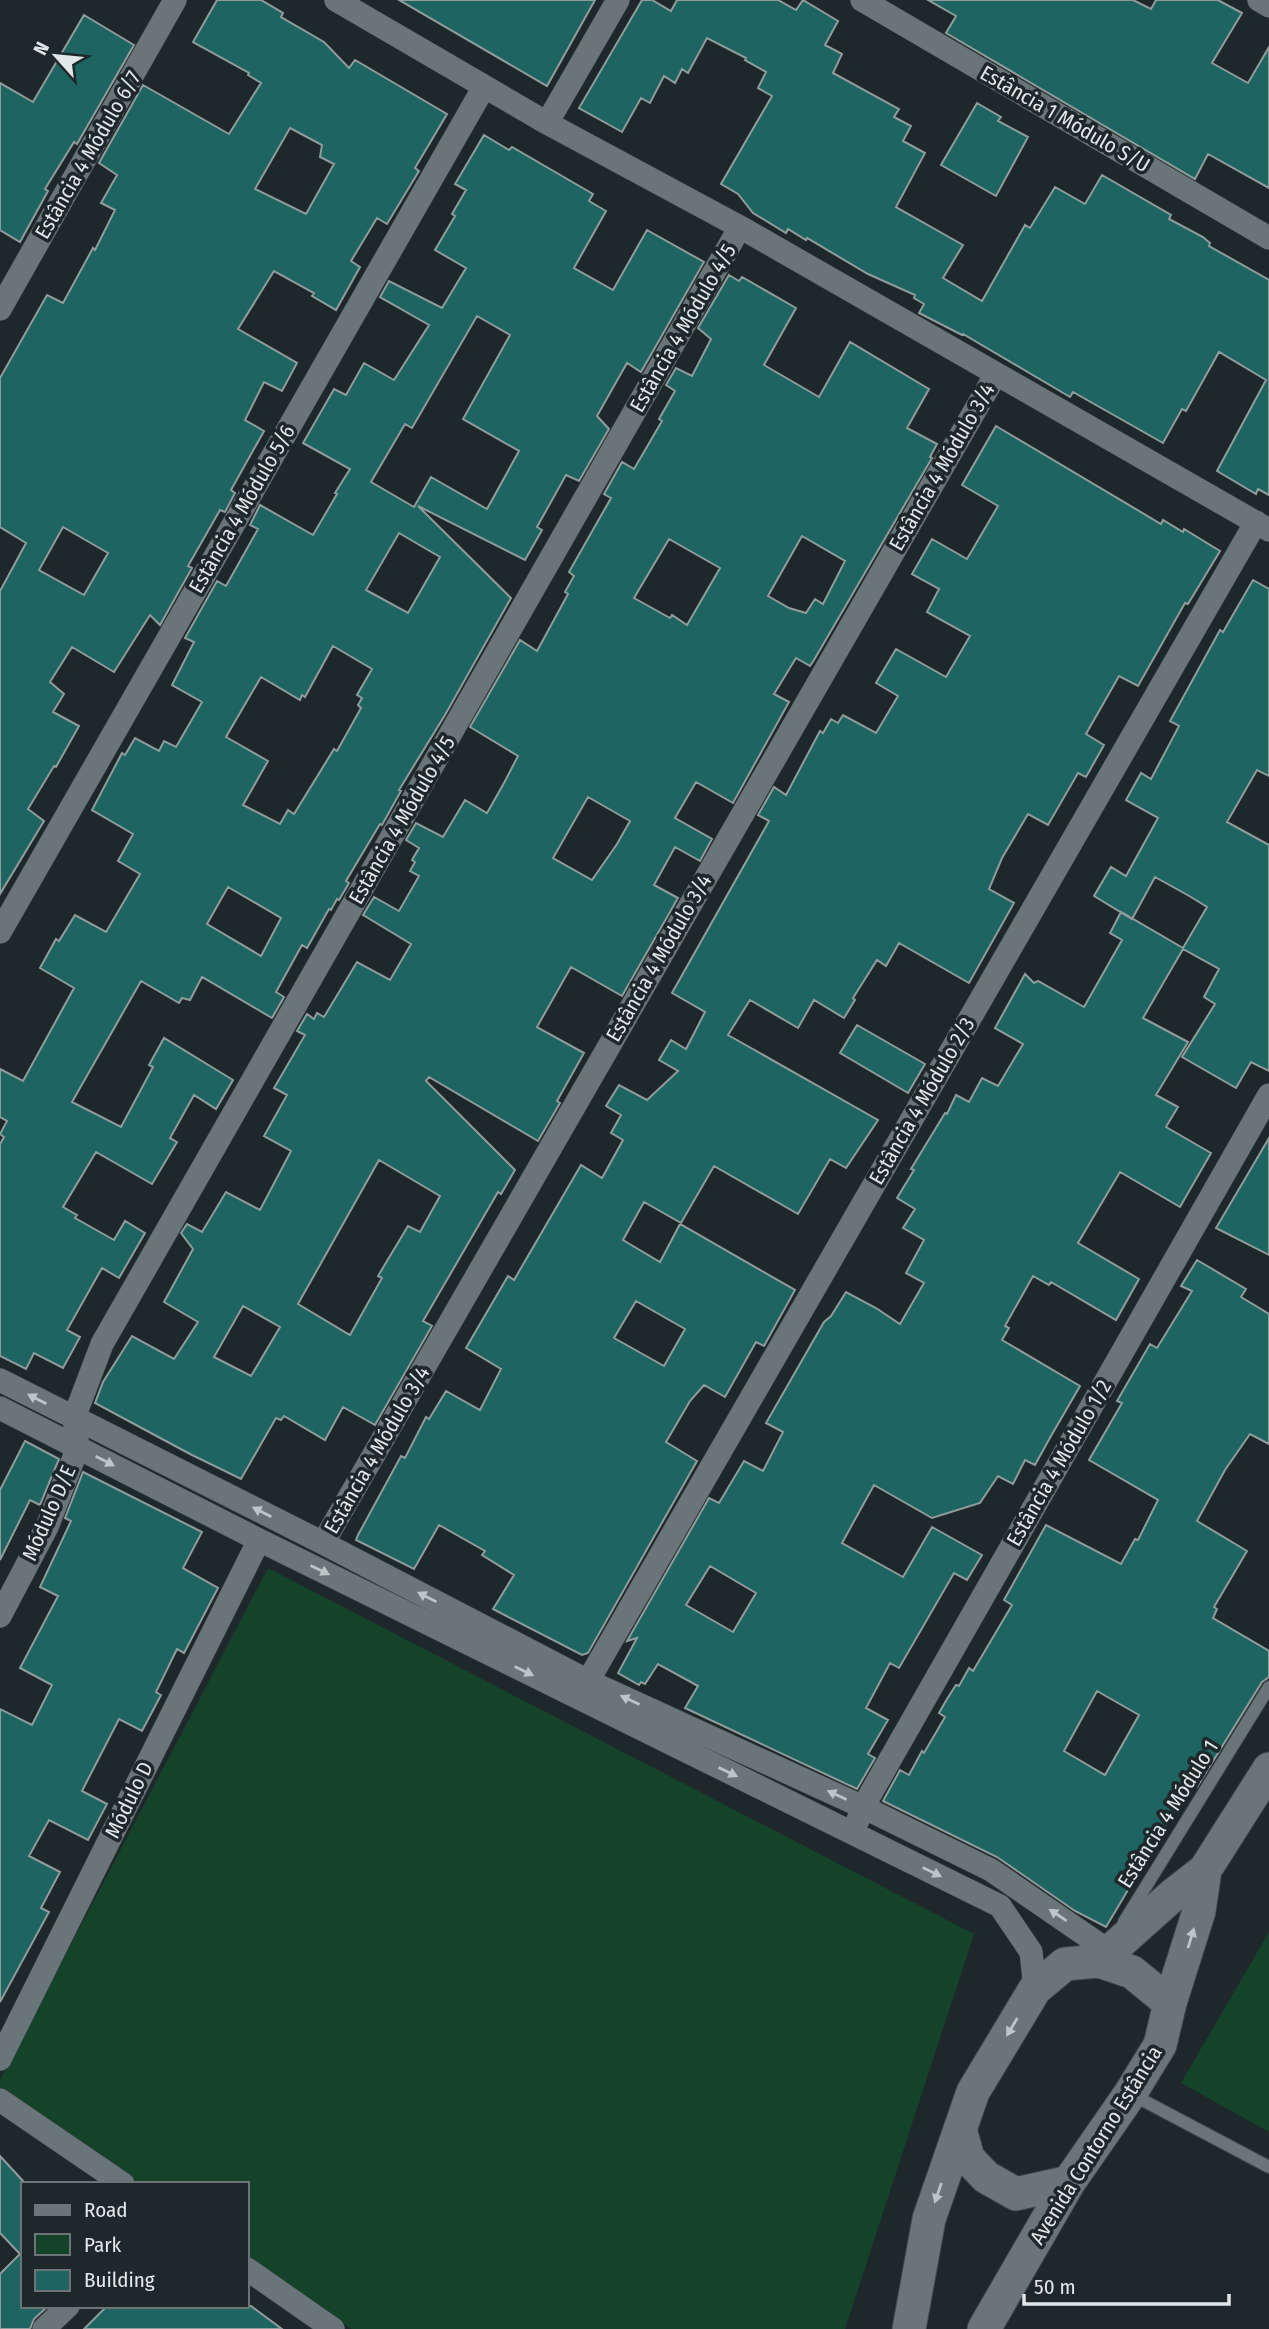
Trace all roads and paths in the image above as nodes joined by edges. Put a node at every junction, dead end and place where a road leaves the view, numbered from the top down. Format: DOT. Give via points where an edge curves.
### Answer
graph roads {
  1 [pos="176,0"];
  2 [pos="336,0"];
  3 [pos="618,0"];
  4 [pos="862,0"];
  5 [pos="1259,0"];
  6 [pos="1269,6"];
  7 [pos="484,87"];
  8 [pos="547,123"];
  9 [pos="740,227"];
  10 [pos="1269,238"];
  11 [pos="0,309"];
  12 [pos="996,373"];
  13 [pos="1262,526"];
  14 [pos="0,932"];
  15 [pos="1269,1096"];
  16 [pos="0,1380"];
  17 [pos="0,1408"];
  18 [pos="74,1418"];
  19 [pos="78,1447"];
  20 [pos="259,1540"];
  21 [pos="323,1543"];
  22 [pos="0,1616"];
  23 [pos="588,1681"];
  24 [pos="1269,1687"];
  25 [pos="1269,1769"];
  26 [pos="863,1807"];
  27 [pos="852,1833"];
  28 [pos="1205,1870"];
  29 [pos="1099,1961"];
  30 [pos="1035,1989"];
  31 [pos="1170,2003"];
  32 [pos="0,2059"];
  33 [pos="1130,2094"];
  34 [pos="0,2100"];
  35 [pos="960,2129"];
  36 [pos="1269,2167"];
  37 [pos="120,2182"];
  38 [pos="1069,2182"];
  39 [pos="248,2270"];
  40 [pos="66,2308"];
  41 [pos="44,2329"];
  42 [pos="333,2329"];
  43 [pos="909,2329"];
  44 [pos="984,2329"];
  1 -- 11 [label="street, Estância 4 Módulo 6/7"];
  2 -- 7 [label="street"];
  3 -- 8 [label="street"];
  4 -- 10 [label="street, Estância 1 Módulo S/U"];
  5 -- 6 [label="street"];
  7 -- 8 [label="street"];
  7 -- 14 [label="street, Estância 4 Módulo 5/6"];
  8 -- 9 [label="street"];
  9 -- 12 [label="street"];
  9 -- 18 [label="street, Estância 4 Módulo 4/5" via="102,1344"];
  12 -- 13 [label="street"];
  12 -- 21 [label="street, Estância 4 Módulo 3/4"];
  13 -- 23 [label="street, Estância 4 Módulo 2/3"];
  15 -- 26 [label="street, Estância 4 Módulo 1/2"];
  18 -- 16 [label="street, one-way"];
  17 -- 19 [label="street"];
  18 -- 19 [label="street"];
  21 -- 18 [label="street, one-way"];
  19 -- 20 [label="street, one-way"];
  19 -- 22 [label="street, Módulo D/E" via="47,1527"];
  20 -- 21 [label="street" via="276,1536 311,1546"];
  20 -- 27 [label="street, one-way"];
  20 -- 32 [label="street, Módulo D"];
  23 -- 21 [label="street, one-way"];
  26 -- 23 [label="street, one-way"];
  24 -- 29 [label="lane, Estância 4 Módulo 1"];
  25 -- 28 [label="street, Avenida Contorno Estância"];
  26 -- 27 [label="street, Estância 4 Módulo 1/2"];
  29 -- 26 [label="street, one-way" via="1100,1945 991,1870"];
  27 -- 30 [label="street, one-way" via="1000,1906 1031,1952"];
  28 -- 29 [label="street, Avenida Contorno Estância"];
  31 -- 28 [label="street, Avenida Contorno Estância, one-way" via="1199,1911"];
  29 -- 30 [label="street" via="1065,1964"];
  29 -- 31 [label="street" via="1132,1972"];
  30 -- 35 [label="street, one-way" via="973,2092"];
  31 -- 33 [label="street, Avenida Contorno Estância" via="1160,2045"];
  33 -- 36 [label="lane"];
  33 -- 38 [label="street, Avenida Contorno Estância"];
  34 -- 37 [label="street"];
  35 -- 38 [label="street" via="968,2158 986,2177 1016,2194"];
  35 -- 43 [label="street, one-way" via="929,2219"];
  38 -- 44 [label="street, Avenida Contorno Estância"];
  39 -- 42 [label="street"];
  40 -- 41 [label="street"];
}
